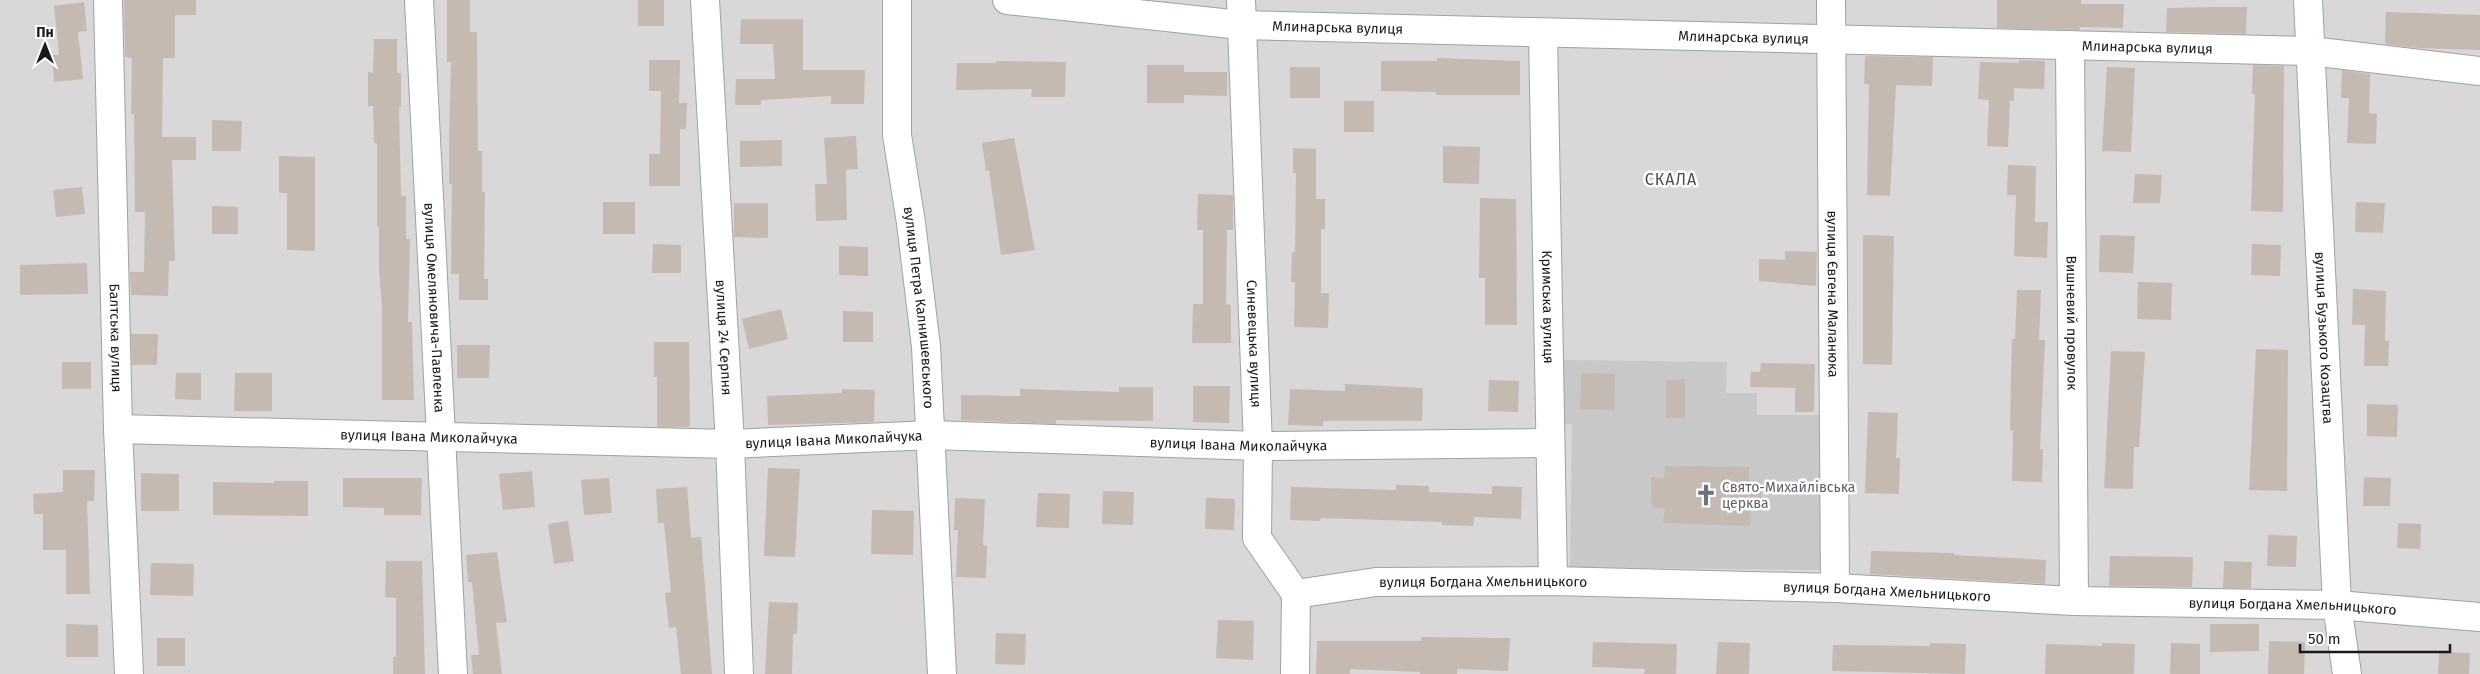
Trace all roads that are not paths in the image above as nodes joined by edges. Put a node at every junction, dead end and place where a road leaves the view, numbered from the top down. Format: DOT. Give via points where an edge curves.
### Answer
graph roads {
  1 [pos="108,0"];
  2 [pos="419,0"];
  3 [pos="705,0"];
  4 [pos="897,0"];
  5 [pos="1007,0"];
  6 [pos="1831,0"];
  7 [pos="2308,0"];
  8 [pos="1241,13"];
  9 [pos="1543,33"];
  10 [pos="1831,40"];
  11 [pos="2070,45"];
  12 [pos="2311,51"];
  13 [pos="2480,70"];
  14 [pos="118,429"];
  15 [pos="932,435"];
  16 [pos="443,437"];
  17 [pos="1550,443"];
  18 [pos="730,444"];
  19 [pos="1258,446"];
  20 [pos="1553,581"];
  21 [pos="1835,588"];
  22 [pos="1296,594"];
  23 [pos="2074,601"];
  24 [pos="2337,605"];
  25 [pos="2480,617"];
  26 [pos="129,674"];
  27 [pos="453,674"];
  28 [pos="739,674"];
  29 [pos="942,674"];
  30 [pos="1295,674"];
  31 [pos="2346,674"];
  1 -- 14 [label="street, Балтська вулиця"];
  2 -- 16 [label="street, вулиця Омеляновича-Павленка"];
  3 -- 18 [label="street, вулиця 24 Серпня"];
  4 -- 15 [label="street, вулиця Петра Калнишевського" via="897,135 926,347"];
  5 -- 8 [label="street, Млинарська вулиця"];
  6 -- 10 [label="street, вулиця Євгена Маланюка"];
  7 -- 12 [label="street, вулиця Бузького Козацтва"];
  8 -- 9 [label="street, Млинарська вулиця"];
  8 -- 19 [label="street, Синевецька вулиця"];
  9 -- 10 [label="street, Млинарська вулиця"];
  9 -- 17 [label="street, Кримська вулиця"];
  10 -- 11 [label="street, Млинарська вулиця"];
  10 -- 21 [label="street, вулиця Євгена Маланюка"];
  11 -- 12 [label="street, Млинарська вулиця"];
  11 -- 23 [label="street, Вишневий провулок"];
  12 -- 13 [label="street, Млинарська вулиця"];
  12 -- 24 [label="street, вулиця Бузького Козацтва"];
  14 -- 16 [label="street, вулиця Івана Миколайчука"];
  14 -- 26 [label="street, Балтська вулиця"];
  15 -- 18 [label="street, вулиця Івана Миколайчука"];
  15 -- 19 [label="street, вулиця Івана Миколайчука"];
  15 -- 29 [label="street, вулиця Петра Калнишевського"];
  16 -- 18 [label="street, вулиця Івана Миколайчука"];
  16 -- 27 [label="street, вулиця Омеляновича-Павленка"];
  17 -- 19 [label="street, вулиця Івана Миколайчука"];
  17 -- 20 [label="street, Кримська вулиця"];
  18 -- 28 [label="street, вулиця 24 Серпня"];
  19 -- 22 [label="street, Синевецька вулиця" via="1257,538"];
  20 -- 21 [label="street, вулиця Богдана Хмельницького"];
  20 -- 22 [label="street, вулиця Богдана Хмельницького" via="1376,582"];
  21 -- 23 [label="street, вулиця Богдана Хмельницького"];
  22 -- 30 [label="street"];
  23 -- 24 [label="street, вулиця Богдана Хмельницького"];
  24 -- 25 [label="street, вулиця Богдана Хмельницького"];
  24 -- 31 [label="street, вулиця Бузького Козацтва"];
}
